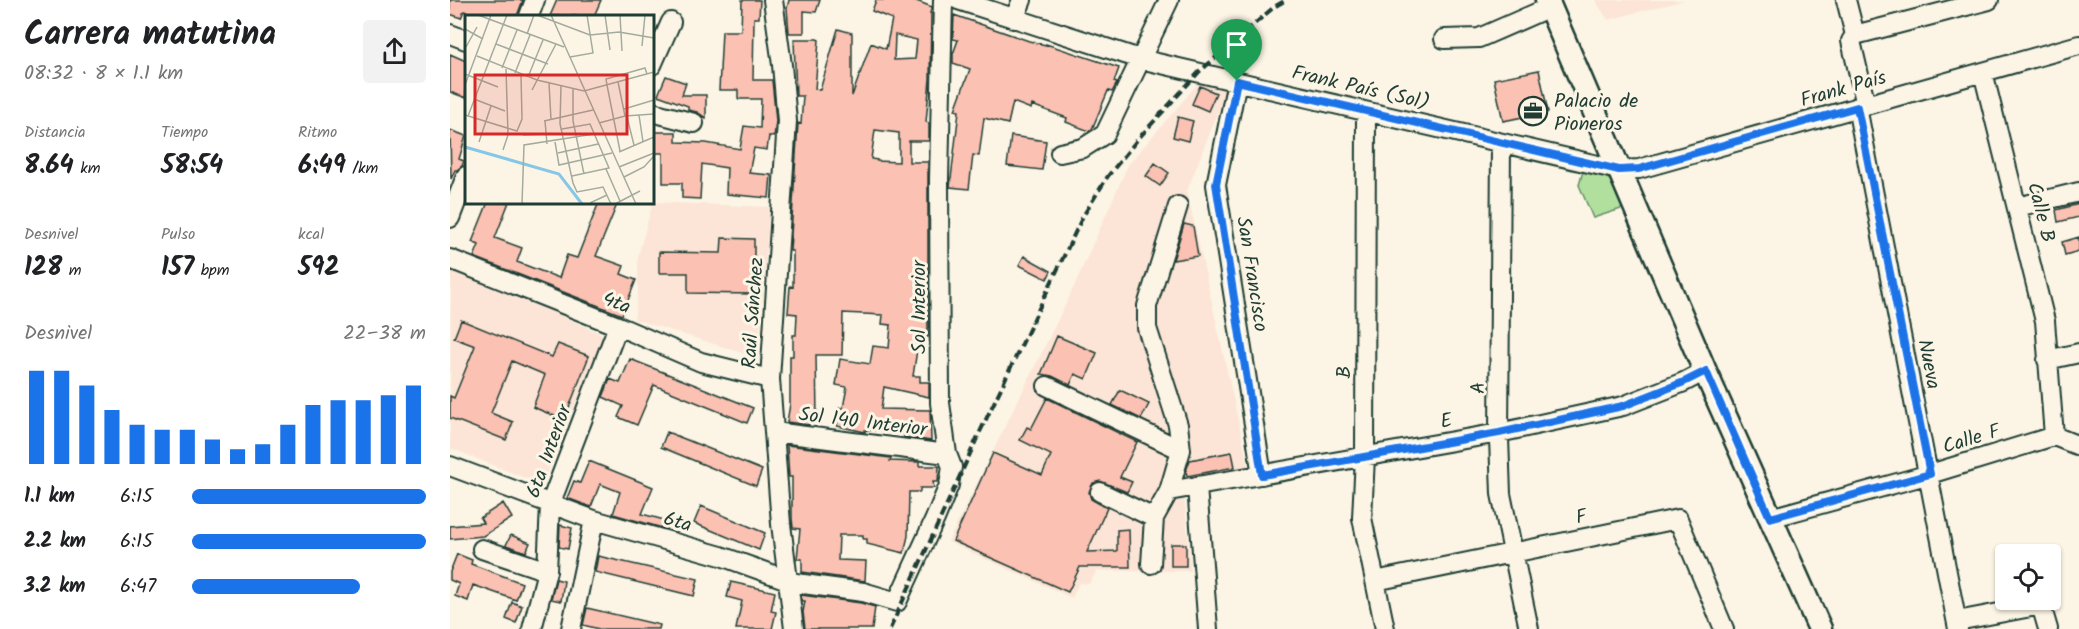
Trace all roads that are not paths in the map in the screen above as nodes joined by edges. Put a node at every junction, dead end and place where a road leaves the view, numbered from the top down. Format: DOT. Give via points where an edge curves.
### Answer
graph roads {
  1 [pos="535,0"];
  2 [pos="773,0"];
  3 [pos="943,0"];
  4 [pos="958,0"];
  5 [pos="1022,0"];
  6 [pos="1168,0"];
  7 [pos="1846,0"];
  8 [pos="1989,0"];
  9 [pos="1548,3"];
  10 [pos="529,15"];
  11 [pos="1014,19"];
  12 [pos="671,22"];
  13 [pos="450,34"];
  14 [pos="1855,35"];
  15 [pos="1444,39"];
  16 [pos="465,40"];
  17 [pos="2079,45"];
  18 [pos="1140,59"];
  19 [pos="654,60"];
  20 [pos="1983,72"];
  21 [pos="1237,81"];
  22 [pos="1862,106"];
  23 [pos="1366,112"];
  24 [pos="654,113"];
  25 [pos="694,123"];
  26 [pos="1501,143"];
  27 [pos="1060,153"];
  28 [pos="1619,170"];
  29 [pos="465,179"];
  30 [pos="2079,192"];
  31 [pos="1178,206"];
  32 [pos="2018,207"];
  33 [pos="450,218"];
  34 [pos="450,260"];
  35 [pos="618,326"];
  36 [pos="2079,353"];
  37 [pos="2047,360"];
  38 [pos="1706,371"];
  39 [pos="770,379"];
  40 [pos="1047,386"];
  41 [pos="774,432"];
  42 [pos="1499,433"];
  43 [pos="2054,436"];
  44 [pos="2078,448"];
  45 [pos="1181,450"];
  46 [pos="947,453"];
  47 [pos="1365,457"];
  48 [pos="450,466"];
  49 [pos="1930,474"];
  50 [pos="1262,475"];
  51 [pos="1184,489"];
  52 [pos="1100,492"];
  53 [pos="550,505"];
  54 [pos="1154,518"];
  55 [pos="1770,518"];
  56 [pos="594,520"];
  57 [pos="482,549"];
  58 [pos="1514,553"];
  59 [pos="1151,564"];
  60 [pos="547,571"];
  61 [pos="787,578"];
  62 [pos="1375,581"];
  63 [pos="897,602"];
  64 [pos="1957,625"];
  65 [pos="532,629"];
  66 [pos="571,629"];
  67 [pos="794,629"];
  68 [pos="1208,629"];
  69 [pos="1385,629"];
  70 [pos="1529,629"];
  71 [pos="1724,629"];
  72 [pos="1820,629"];
  73 [pos="2048,629"];
  1 -- 10 [label="street"];
  2 -- 39 [label="street, Raúl Sánchez" via="787,121"];
  3 -- 46 [label="street, Sol Interior" via="940,404"];
  4 -- 11 [label="street, Frank País (Sol)"];
  5 -- 11 [label="street"];
  6 -- 18 [label="street"];
  7 -- 14 [label="street"];
  8 -- 14 [label="street"];
  9 -- 15 [label="street" via="1479,38"];
  9 -- 28 [label="main road"];
  11 -- 18 [label="street, Frank País (Sol)"];
  12 -- 19 [label="street"];
  13 -- 16 [label="street"];
  14 -- 22 [label="street, Nueva" via="1851,40"];
  17 -- 20 [label="street, Frank País"];
  18 -- 21 [label="street, Frank País (Sol)"];
  18 -- 27 [label="street" via="1105,134 1083,148"];
  20 -- 22 [label="street, Frank País"];
  20 -- 32 [label="street, Calle B"];
  21 -- 23 [label="street, Frank País (Sol)"];
  21 -- 50 [label="street, San Francisco" via="1216,184"];
  22 -- 28 [label="street, Frank País" via="1639,169"];
  22 -- 49 [label="street, Nueva"];
  23 -- 26 [label="street, Frank País (Sol)"];
  23 -- 47 [label="street, B"];
  24 -- 25 [label="street"];
  26 -- 28 [label="street, Frank País (Sol)"];
  26 -- 42 [label="street, A"];
  28 -- 38 [label="main road"];
  29 -- 33 [label="street"];
  30 -- 32 [label="street"];
  31 -- 45 [label="street" via="1152,286 1147,328 1178,424"];
  32 -- 37 [label="street, Calle B" via="2044,321"];
  34 -- 35 [label="street, 4ta"];
  35 -- 39 [label="street, 4ta" via="700,362"];
  35 -- 53 [label="street, 6ta Interior"];
  36 -- 37 [label="street"];
  37 -- 43 [label="street, Calle B"];
  38 -- 42 [label="street, E" via="1623,406"];
  38 -- 55 [label="main road"];
  39 -- 41 [label="street, Raúl Sánchez"];
  40 -- 45 [label="street"];
  41 -- 46 [label="street, Sol 140 Interior"];
  41 -- 61 [label="street, Raúl Sánchez"];
  42 -- 47 [label="street, E"];
  42 -- 58 [label="street, A" via="1501,494"];
  43 -- 44 [label="street"];
  43 -- 49 [label="street, Calle F"];
  45 -- 51 [label="street"];
  46 -- 63 [label="street, Sol Interior" via="952,467 949,485"];
  47 -- 50 [label="street, E"];
  47 -- 62 [label="street, B" via="1362,518"];
  48 -- 53 [label="street, 6ta"];
  49 -- 55 [label="street, Calle F"];
  49 -- 64 [label="street, Nueva"];
  50 -- 51 [label="street, E"];
  51 -- 54 [label="street"];
  51 -- 68 [label="street"];
  52 -- 54 [label="street"];
  53 -- 56 [label="street, 6ta"];
  53 -- 60 [label="street, 6ta Interior"];
  54 -- 59 [label="street"];
  55 -- 72 [label="main road"];
  56 -- 61 [label="street, 6ta"];
  56 -- 66 [label="street"];
  57 -- 60 [label="street"];
  58 -- 62 [label="street, F"];
  58 -- 70 [label="street, A"];
  58 -- 71 [label="street, F" via="1678,519"];
  60 -- 65 [label="street, 6ta Interior"];
  61 -- 63 [label="street, 6ta"];
  61 -- 67 [label="street, Raúl Sánchez"];
  62 -- 69 [label="street, B"];
  64 -- 73 [label="street" via="2041,605"];
}
